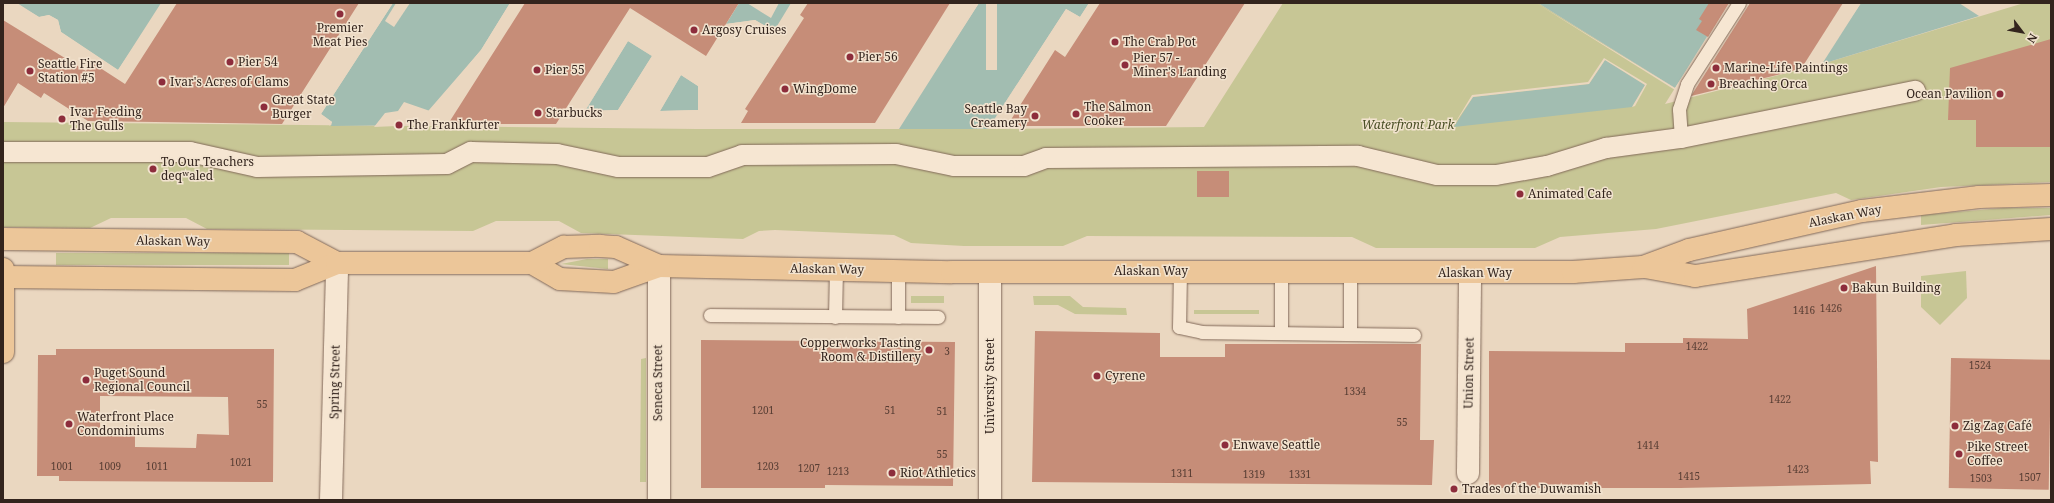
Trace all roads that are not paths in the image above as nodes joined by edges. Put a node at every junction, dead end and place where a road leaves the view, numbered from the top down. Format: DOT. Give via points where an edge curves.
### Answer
graph roads {
  1 [pos="1739,3"];
  2 [pos="1915,91"];
  3 [pos="1681,138"];
  4 [pos="3,152"];
  5 [pos="2051,195"];
  6 [pos="2051,229"];
  7 [pos="3,239"];
  8 [pos="337,263"];
  9 [pos="532,263"];
  10 [pos="659,266"];
  11 [pos="1643,267"];
  12 [pos="836,269"];
  13 [pos="898,271"];
  14 [pos="1180,271"];
  15 [pos="1281,271"];
  16 [pos="1350,271"];
  17 [pos="990,272"];
  18 [pos="3,274"];
  19 [pos="1470,274"];
  20 [pos="710,315"];
  21 [pos="835,317"];
  22 [pos="898,317"];
  23 [pos="938,317"];
  24 [pos="1281,333"];
  25 [pos="1350,334"];
  26 [pos="1414,335"];
  27 [pos="3,352"];
  28 [pos="1468,473"];
  29 [pos="331,500"];
  30 [pos="658,500"];
  31 [pos="990,500"];
  1 -- 3 [label="lane" via="1687,84 1680,109"];
  2 -- 3 [label="street"];
  3 -- 4 [label="street" via="1606,148 1547,166 1496,175 1437,175 1358,156 1046,158 1024,166 954,166 896,154 742,155 708,167 618,167 556,154 471,152 447,164 257,167 190,152"];
  5 -- 11 [label="main road, Alaskan Way" via="1979,197 1862,211 1689,250"];
  6 -- 11 [label="main road, Alaskan Way" via="1956,235 1695,276"];
  7 -- 8 [label="main road, Alaskan Way" via="297,242"];
  8 -- 9 [label="main road, Alaskan Way"];
  8 -- 18 [label="main road, Alaskan Way" via="295,280"];
  8 -- 29 [label="street, Spring Street"];
  9 -- 10 [label="main road, Alaskan Way" via="560,279 606,282 614,282"];
  9 -- 10 [label="main road, Alaskan Way" via="564,247 600,246 616,247"];
  10 -- 12 [label="main road, Alaskan Way"];
  10 -- 30 [label="street, Seneca Street"];
  11 -- 19 [label="main road, Alaskan Way" via="1573,272"];
  12 -- 13 [label="main road, Alaskan Way"];
  12 -- 21 [label="lane"];
  13 -- 17 [label="main road, Alaskan Way"];
  13 -- 22 [label="lane"];
  14 -- 15 [label="main road, Alaskan Way"];
  14 -- 17 [label="main road, Alaskan Way"];
  14 -- 24 [label="lane" via="1179,327 1202,332"];
  15 -- 16 [label="main road, Alaskan Way"];
  15 -- 24 [label="lane"];
  16 -- 19 [label="main road, Alaskan Way"];
  16 -- 25 [label="lane"];
  17 -- 31 [label="street, University Street"];
  18 -- 27 [label="main road"];
  19 -- 28 [label="street, Union Street"];
  20 -- 21 [label="lane"];
  21 -- 22 [label="lane"];
  22 -- 23 [label="lane"];
  24 -- 25 [label="lane"];
  25 -- 26 [label="lane"];
}
